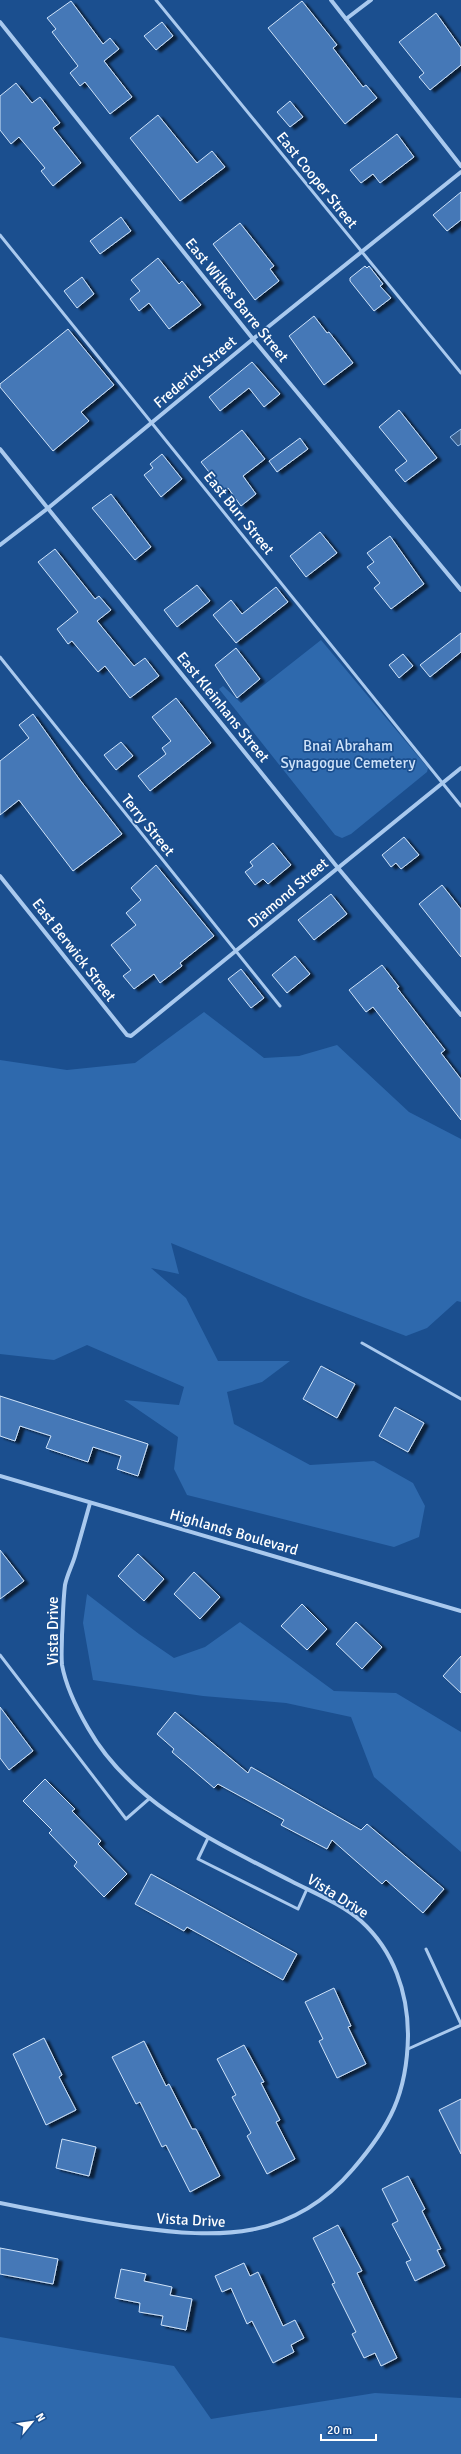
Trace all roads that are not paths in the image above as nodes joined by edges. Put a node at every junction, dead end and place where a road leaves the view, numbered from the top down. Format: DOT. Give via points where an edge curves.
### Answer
graph roads {
  1 [pos="156,0"];
  2 [pos="331,0"];
  3 [pos="371,0"];
  4 [pos="346,19"];
  5 [pos="0,22"];
  6 [pos="461,166"];
  7 [pos="461,172"];
  8 [pos="0,235"];
  9 [pos="362,252"];
  10 [pos="253,340"];
  11 [pos="461,373"];
  12 [pos="152,423"];
  13 [pos="0,449"];
  14 [pos="48,509"];
  15 [pos="0,545"];
  16 [pos="461,590"];
  17 [pos="0,656"];
  18 [pos="461,768"];
  19 [pos="443,783"];
  20 [pos="461,806"];
  21 [pos="338,868"];
  22 [pos="0,876"];
  23 [pos="236,953"];
  24 [pos="280,1006"];
  25 [pos="461,1015"];
  26 [pos="131,1036"];
  27 [pos="362,1343"];
  28 [pos="461,1398"];
  29 [pos="0,1476"];
  30 [pos="90,1503"];
  31 [pos="461,1611"];
  32 [pos="0,1655"];
  33 [pos="150,1798"];
  34 [pos="208,1838"];
  35 [pos="307,1889"];
  36 [pos="426,1949"];
  37 [pos="461,2025"];
  38 [pos="408,2048"];
  39 [pos="0,2203"];
  1 -- 9 [label="lane, East Cooper Street"];
  2 -- 4 [label="street"];
  3 -- 4 [label="street"];
  4 -- 6 [label="street"];
  5 -- 10 [label="street, East Wilkes Barre Street"];
  7 -- 9 [label="street, Frederick Street"];
  8 -- 12 [label="lane, East Burr Street"];
  9 -- 10 [label="street, Frederick Street"];
  9 -- 11 [label="lane, East Cooper Street"];
  10 -- 12 [label="street, Frederick Street"];
  10 -- 16 [label="street, East Wilkes Barre Street"];
  12 -- 14 [label="street, Frederick Street"];
  12 -- 19 [label="lane, East Burr Street"];
  13 -- 14 [label="street, East Kleinhans Street"];
  14 -- 15 [label="street, Frederick Street"];
  14 -- 21 [label="street, East Kleinhans Street"];
  17 -- 23 [label="lane, Terry Street"];
  18 -- 19 [label="street, Diamond Street"];
  19 -- 20 [label="lane, East Burr Street"];
  19 -- 21 [label="street, Diamond Street"];
  21 -- 23 [label="street, Diamond Street"];
  21 -- 25 [label="street, East Kleinhans Street"];
  22 -- 26 [label="street, East Berwick Street" via="127,1035"];
  23 -- 24 [label="lane, Terry Street"];
  23 -- 26 [label="street, Diamond Street"];
  27 -- 28 [label="lane"];
  29 -- 30 [label="street, Highlands Boulevard"];
  30 -- 31 [label="street, Highlands Boulevard"];
  30 -- 33 [label="street, Vista Drive" via="66,1583 62,1664 71,1695 89,1730 103,1750"];
  32 -- 33 [label="lane" via="126,1819"];
  33 -- 34 [label="street, Vista Drive"];
  34 -- 35 [label="street, Vista Drive"];
  34 -- 35 [label="lane" via="198,1859 298,1909"];
  35 -- 38 [label="street, Vista Drive" via="360,1920 384,1946 394,1964 403,1990 408,2020"];
  36 -- 37 [label="lane"];
  37 -- 38 [label="lane"];
  38 -- 39 [label="street, Vista Drive" via="402,2090 385,2128 340,2185 310,2207 284,2221 236,2234 204,2235 86,2220"];
}
